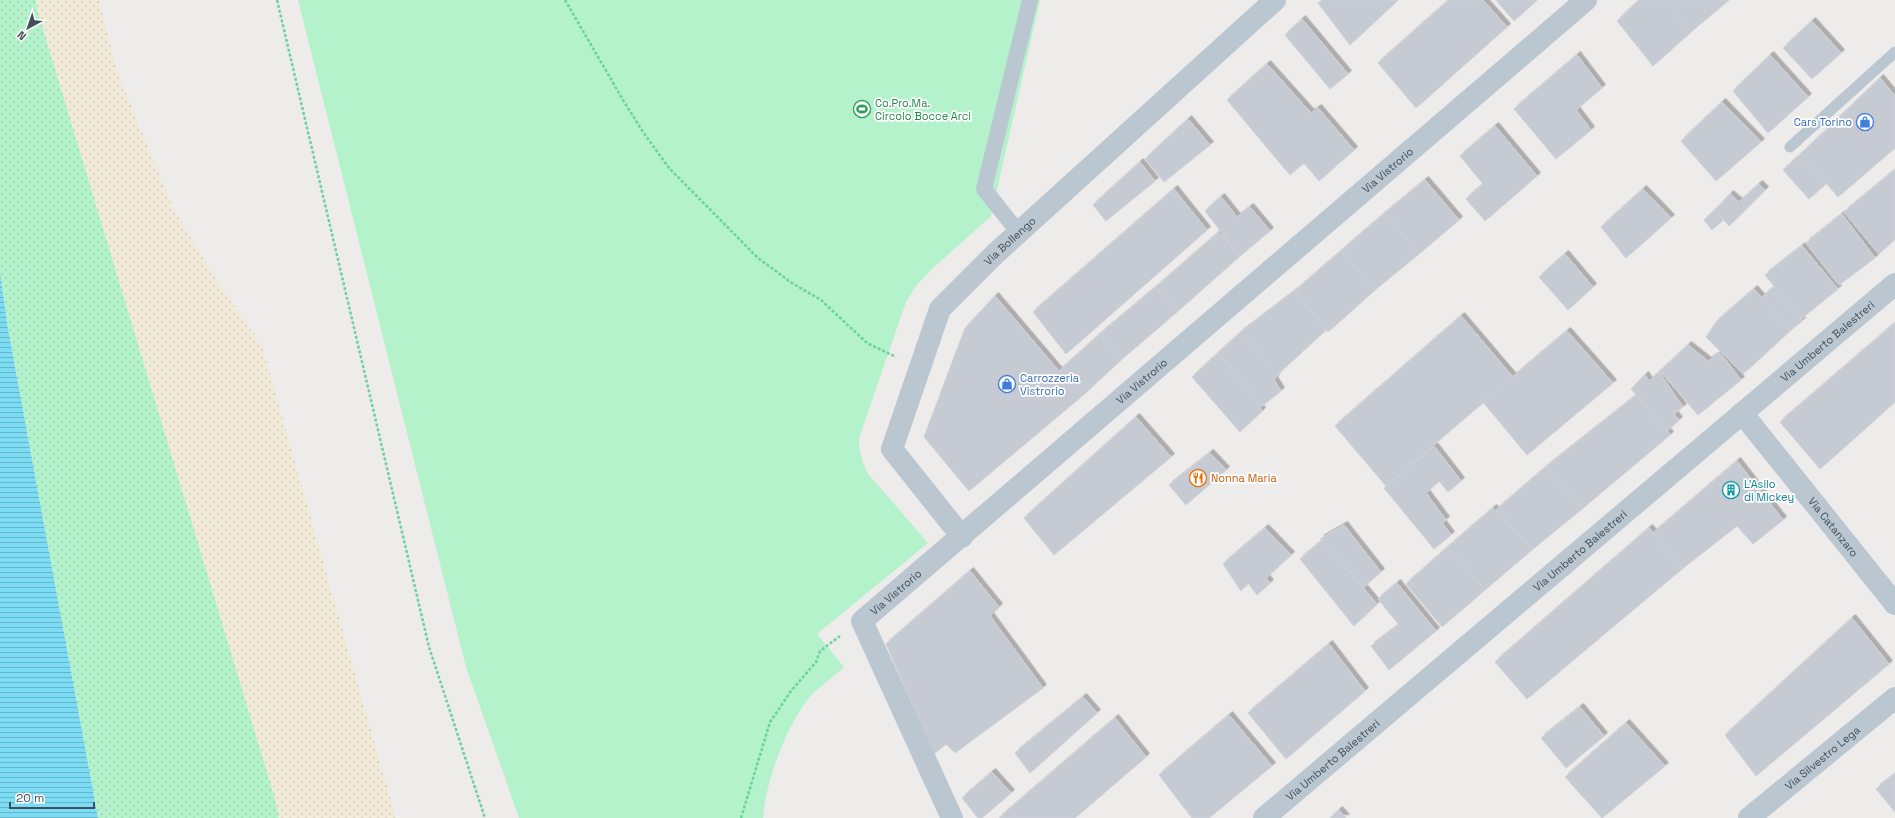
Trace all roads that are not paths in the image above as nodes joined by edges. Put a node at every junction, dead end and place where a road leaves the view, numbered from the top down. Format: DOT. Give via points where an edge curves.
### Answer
graph roads {
  1 [pos="1030,0"];
  2 [pos="1275,0"];
  3 [pos="1586,0"];
  4 [pos="1895,52"];
  5 [pos="1790,148"];
  6 [pos="1019,233"];
  7 [pos="1895,284"];
  8 [pos="1742,413"];
  9 [pos="962,537"];
  10 [pos="1895,604"];
  11 [pos="1895,698"];
  12 [pos="952,818"];
  13 [pos="1264,818"];
  14 [pos="1749,818"];
  1 -- 6 [label="street" via="984,189"];
  2 -- 6 [label="street, Via Bollengo"];
  3 -- 9 [label="street, Via Vistrorio"];
  4 -- 5 [label="lane"];
  6 -- 9 [label="street, Via Bollengo" via="940,309 892,450"];
  7 -- 8 [label="street, Via Umberto Balestreri"];
  8 -- 10 [label="street, Via Catanzaro"];
  8 -- 13 [label="street, Via Umberto Balestreri"];
  9 -- 12 [label="street, Via Vistrorio" via="862,621"];
  11 -- 14 [label="street, Via Silvestro Lega"];
}
